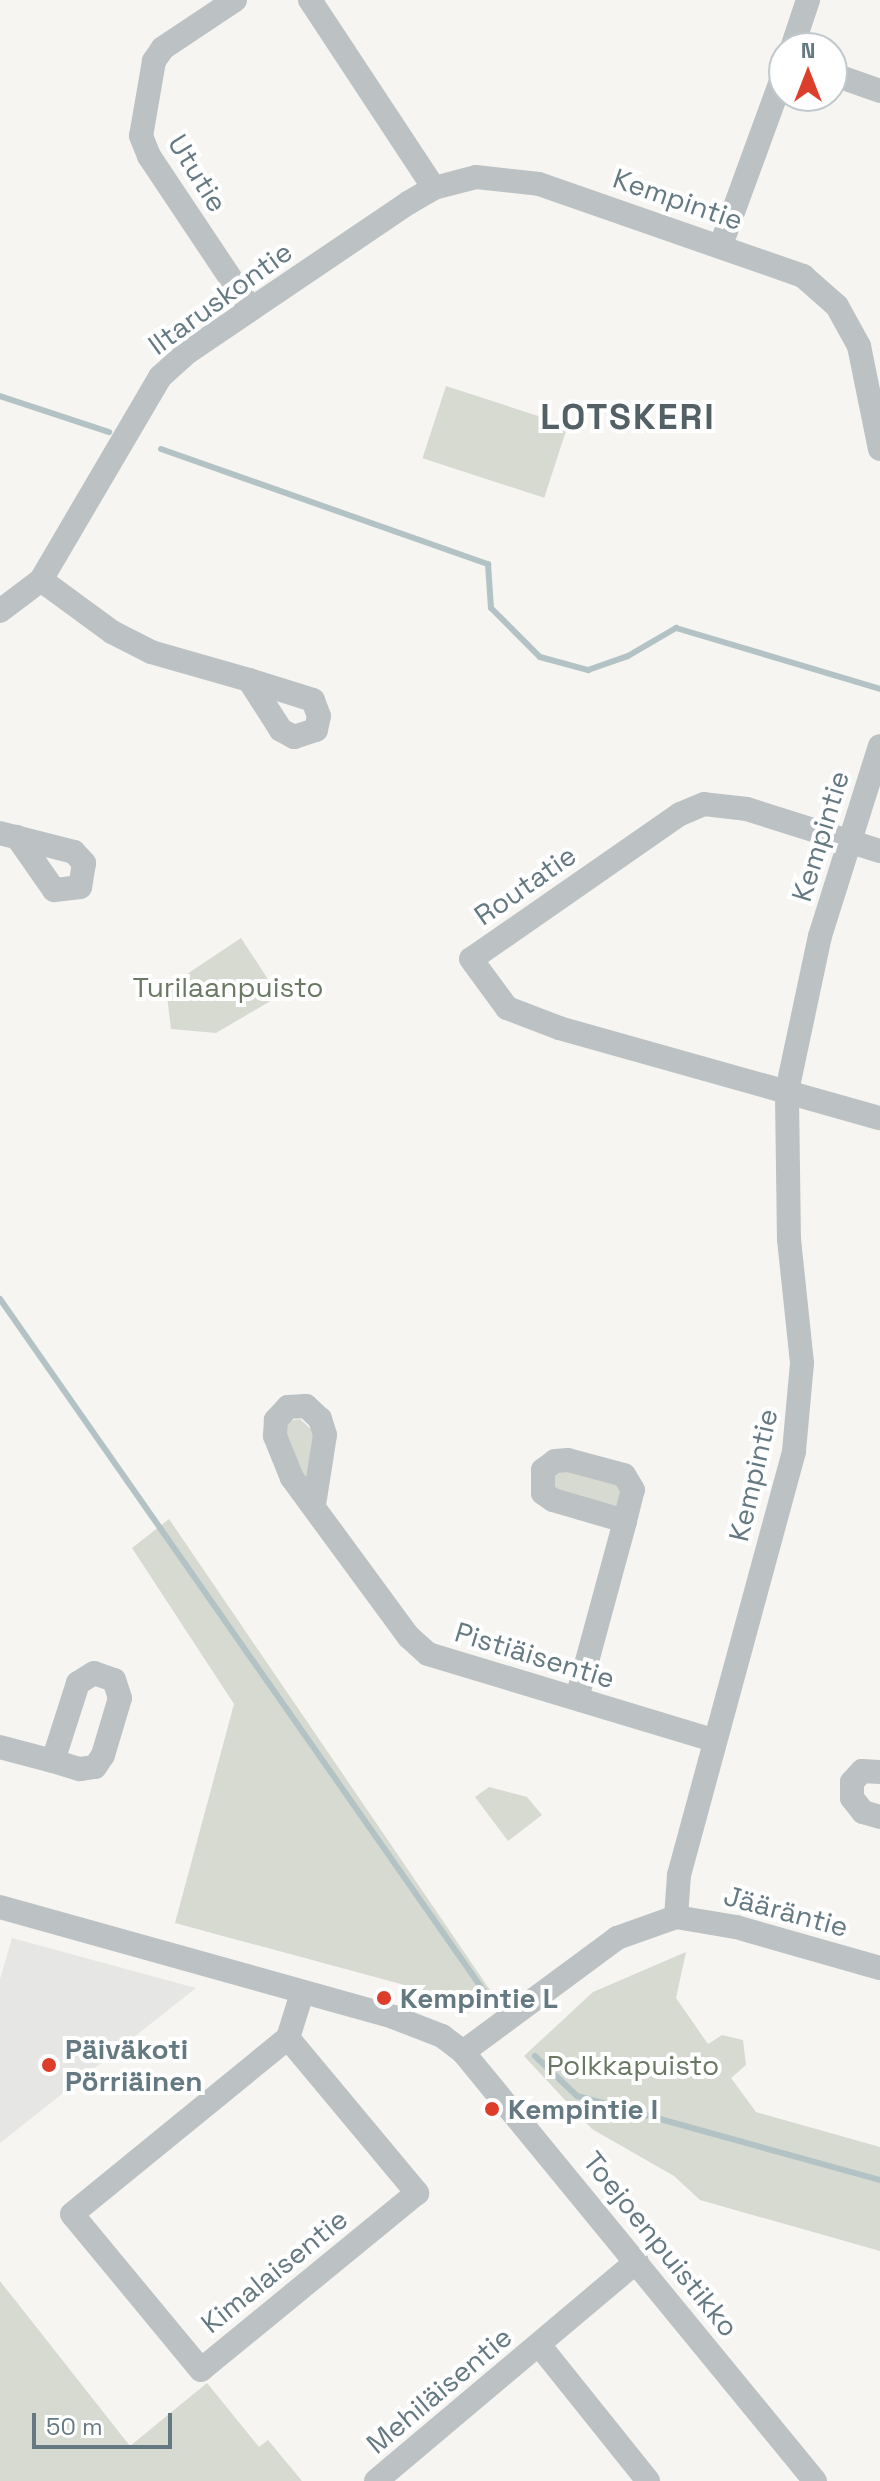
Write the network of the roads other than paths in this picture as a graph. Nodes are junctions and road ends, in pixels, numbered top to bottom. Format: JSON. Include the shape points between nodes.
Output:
{"nodes":[{"id":1,"x":235,"y":0,"type":"edge"},
{"id":2,"x":310,"y":0,"type":"edge"},
{"id":3,"x":808,"y":0,"type":"edge"},
{"id":4,"x":797,"y":32,"type":"edge"},
{"id":5,"x":848,"y":80,"type":"edge"},
{"id":6,"x":880,"y":91,"type":"edge"},
{"id":7,"x":770,"y":112,"type":"edge"},
{"id":8,"x":434,"y":188,"type":"junction"},
{"id":9,"x":721,"y":245,"type":"junction"},
{"id":10,"x":251,"y":309,"type":"junction"},
{"id":11,"x":880,"y":449,"type":"edge"},
{"id":12,"x":41,"y":580,"type":"junction"},
{"id":13,"x":0,"y":611,"type":"edge"},
{"id":14,"x":249,"y":680,"type":"dead end"},
{"id":15,"x":880,"y":746,"type":"edge"},
{"id":16,"x":848,"y":841,"type":"junction"},
{"id":17,"x":880,"y":851,"type":"edge"},
{"id":18,"x":787,"y":1091,"type":"junction"},
{"id":19,"x":880,"y":1118,"type":"edge"},
{"id":20,"x":314,"y":1505,"type":"dead end"},
{"id":21,"x":625,"y":1521,"type":"dead end"},
{"id":22,"x":577,"y":1698,"type":"junction"},
{"id":23,"x":713,"y":1740,"type":"junction"},
{"id":24,"x":0,"y":1747,"type":"edge"},
{"id":25,"x":53,"y":1761,"type":"dead end"},
{"id":26,"x":880,"y":1772,"type":"edge"},
{"id":27,"x":880,"y":1817,"type":"edge"},
{"id":28,"x":0,"y":1907,"type":"edge"},
{"id":29,"x":676,"y":1917,"type":"junction"},
{"id":30,"x":880,"y":1968,"type":"edge"},
{"id":31,"x":302,"y":1993,"type":"junction"},
{"id":32,"x":288,"y":2038,"type":"junction"},
{"id":33,"x":463,"y":2052,"type":"junction"},
{"id":34,"x":637,"y":2261,"type":"junction"},
{"id":35,"x":540,"y":2346,"type":"junction"},
{"id":36,"x":376,"y":2481,"type":"edge"},
{"id":37,"x":648,"y":2481,"type":"edge"},
{"id":38,"x":815,"y":2481,"type":"edge"}],
"edges":[{"from":1,"to":10,"type":"street","name":"Ututie","via":[[163,48],[154,61],[141,136]]},
{"from":2,"to":8,"type":"street"},
{"from":3,"to":4,"type":"street"},
{"from":5,"to":6,"type":"street"},
{"from":7,"to":9,"type":"street"},
{"from":8,"to":9,"type":"street","name":"Kempintie","via":[[476,177],[506,177]]},
{"from":8,"to":10,"type":"street","name":"Iltaruskontie"},
{"from":9,"to":11,"type":"street","name":"Kempintie","via":[[803,276],[837,306],[859,346]]},
{"from":10,"to":12,"type":"street","name":"Iltaruskontie","via":[[160,377]]},
{"from":12,"to":13,"type":"street","name":"Iltaruskontie"},
{"from":12,"to":14,"type":"street","via":[[112,632],[142,647]]},
{"from":15,"to":16,"type":"street","name":"Kempintie"},
{"from":16,"to":17,"type":"street"},
{"from":16,"to":18,"type":"street","name":"Kempintie","via":[[820,936]]},
{"from":16,"to":18,"type":"street","name":"Routatie","via":[[747,809],[704,804],[680,814],[471,959],[507,1008],[559,1028]]},
{"from":18,"to":19,"type":"street"},
{"from":18,"to":23,"type":"street","name":"Kempintie","via":[[789,1240],[802,1363],[800,1413]]},
{"from":20,"to":22,"type":"street","name":"Pistiäisentie","via":[[409,1637],[428,1654]]},
{"from":21,"to":22,"type":"street"},
{"from":22,"to":23,"type":"street","name":"Pistiäisentie"},
{"from":23,"to":29,"type":"street","name":"Kempintie","via":[[679,1875]]},
{"from":24,"to":25,"type":"street"},
{"from":26,"to":27,"type":"street","via":[[862,1771],[852,1782],[852,1798],[863,1812]]},
{"from":28,"to":31,"type":"street","name":"Toejoenpuistikko"},
{"from":29,"to":30,"type":"street","name":"Jääräntie","via":[[736,1927]]},
{"from":29,"to":33,"type":"street","via":[[617,1938]]},
{"from":31,"to":32,"type":"street"},
{"from":31,"to":33,"type":"street","name":"Toejoenpuistikko","via":[[421,2026]]},
{"from":32,"to":32,"type":"street","name":"Kimalaisentie","via":[[72,2214],[201,2370],[417,2193]]},
{"from":33,"to":34,"type":"street","name":"Toejoenpuistikko"},
{"from":34,"to":35,"type":"street","name":"Mehiläisentie"},
{"from":34,"to":38,"type":"street","name":"Toejoenpuistikko"},
{"from":35,"to":36,"type":"street","name":"Mehiläisentie"},
{"from":35,"to":37,"type":"street","name":"Mehiläisentie"}]}
